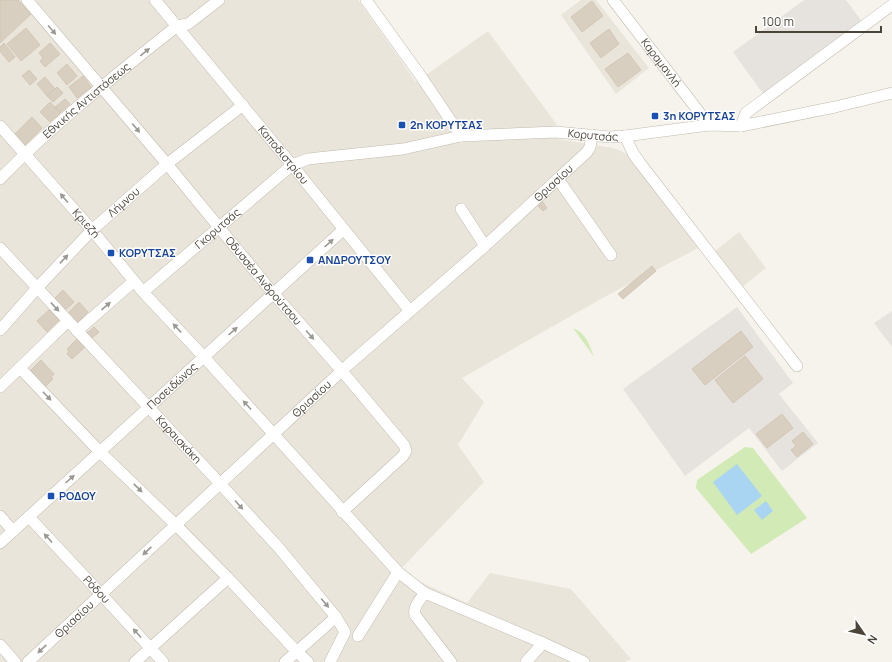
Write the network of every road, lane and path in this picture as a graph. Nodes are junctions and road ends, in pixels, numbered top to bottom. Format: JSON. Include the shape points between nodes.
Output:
{"nodes":[{"id":1,"x":26,"y":0,"type":"edge"},
{"id":2,"x":155,"y":0,"type":"edge"},
{"id":3,"x":219,"y":0,"type":"edge"},
{"id":4,"x":366,"y":0,"type":"edge"},
{"id":5,"x":613,"y":0,"type":"edge"},
{"id":6,"x":892,"y":5,"type":"edge"},
{"id":7,"x":177,"y":26,"type":"junction"},
{"id":8,"x":892,"y":84,"type":"edge"},
{"id":9,"x":101,"y":87,"type":"junction"},
{"id":10,"x":892,"y":93,"type":"edge"},
{"id":11,"x":242,"y":105,"type":"junction"},
{"id":12,"x":709,"y":125,"type":"junction"},
{"id":13,"x":0,"y":126,"type":"edge"},
{"id":14,"x":741,"y":126,"type":"junction"},
{"id":15,"x":592,"y":135,"type":"junction"},
{"id":16,"x":461,"y":136,"type":"junction"},
{"id":17,"x":625,"y":136,"type":"junction"},
{"id":18,"x":25,"y":154,"type":"junction"},
{"id":19,"x":167,"y":164,"type":"junction"},
{"id":20,"x":292,"y":165,"type":"junction"},
{"id":21,"x":0,"y":179,"type":"edge"},
{"id":22,"x":558,"y":179,"type":"junction"},
{"id":23,"x":461,"y":209,"type":"dead end"},
{"id":24,"x":219,"y":228,"type":"junction"},
{"id":25,"x":344,"y":229,"type":"junction"},
{"id":26,"x":92,"y":230,"type":"junction"},
{"id":27,"x":485,"y":246,"type":"junction"},
{"id":28,"x":0,"y":248,"type":"edge"},
{"id":29,"x":611,"y":254,"type":"dead end"},
{"id":30,"x":134,"y":282,"type":"junction"},
{"id":31,"x":37,"y":288,"type":"junction"},
{"id":32,"x":143,"y":292,"type":"junction"},
{"id":33,"x":273,"y":293,"type":"junction"},
{"id":34,"x":410,"y":311,"type":"junction"},
{"id":35,"x":68,"y":321,"type":"junction"},
{"id":36,"x":0,"y":330,"type":"edge"},
{"id":37,"x":77,"y":331,"type":"junction"},
{"id":38,"x":204,"y":357,"type":"junction"},
{"id":39,"x":796,"y":366,"type":"dead end"},
{"id":40,"x":20,"y":368,"type":"junction"},
{"id":41,"x":342,"y":371,"type":"junction"},
{"id":42,"x":2,"y":381,"type":"edge"},
{"id":43,"x":149,"y":407,"type":"junction"},
{"id":44,"x":273,"y":434,"type":"junction"},
{"id":45,"x":100,"y":452,"type":"junction"},
{"id":46,"x":220,"y":483,"type":"junction"},
{"id":47,"x":342,"y":512,"type":"junction"},
{"id":48,"x":0,"y":516,"type":"edge"},
{"id":49,"x":29,"y":517,"type":"junction"},
{"id":50,"x":176,"y":525,"type":"junction"},
{"id":51,"x":13,"y":531,"type":"junction"},
{"id":52,"x":0,"y":543,"type":"edge"},
{"id":53,"x":398,"y":572,"type":"junction"},
{"id":54,"x":228,"y":578,"type":"junction"},
{"id":55,"x":425,"y":593,"type":"junction"},
{"id":56,"x":101,"y":594,"type":"junction"},
{"id":57,"x":336,"y":617,"type":"junction"},
{"id":58,"x":358,"y":636,"type":"dead end"},
{"id":59,"x":543,"y":643,"type":"junction"},
{"id":60,"x":0,"y":645,"type":"edge"},
{"id":61,"x":150,"y":648,"type":"junction"},
{"id":62,"x":297,"y":652,"type":"junction"},
{"id":63,"x":15,"y":662,"type":"edge"},
{"id":64,"x":28,"y":662,"type":"edge"},
{"id":65,"x":135,"y":662,"type":"edge"},
{"id":66,"x":163,"y":662,"type":"edge"},
{"id":67,"x":285,"y":662,"type":"edge"},
{"id":68,"x":308,"y":662,"type":"edge"},
{"id":69,"x":330,"y":662,"type":"edge"},
{"id":70,"x":451,"y":662,"type":"edge"},
{"id":71,"x":526,"y":662,"type":"edge"},
{"id":72,"x":584,"y":662,"type":"edge"}],
"edges":[{"from":1,"to":9,"type":"street","name":"Οδυσσέα Ανδρούτσου","one_way":true},
{"from":2,"to":7,"type":"street","name":"Καποδιστρίου"},
{"from":3,"to":7,"type":"street","name":"Εθνικής Αντιστάσεως","via":[[188,24]]},
{"from":4,"to":16,"type":"street"},
{"from":5,"to":12,"type":"street","name":"Καραμανλή"},
{"from":6,"to":14,"type":"street","via":[[746,113]]},
{"from":9,"to":7,"type":"street","name":"Εθνικής Αντιστάσεως","one_way":true},
{"from":7,"to":11,"type":"street","name":"Καποδιστρίου"},
{"from":8,"to":10,"type":"street"},
{"from":9,"to":18,"type":"street","name":"Εθνικής Αντιστάσεως"},
{"from":9,"to":19,"type":"street","name":"Οδυσσέα Ανδρούτσου","one_way":true},
{"from":10,"to":14,"type":"street","name":"Κορυτσάς"},
{"from":11,"to":19,"type":"street","name":"Λήμνου"},
{"from":11,"to":20,"type":"street","name":"Καποδιστρίου"},
{"from":12,"to":14,"type":"street","name":"Κορυτσάς"},
{"from":12,"to":17,"type":"street","name":"Κορυτσάς"},
{"from":13,"to":18,"type":"street","name":"Κριεζή"},
{"from":15,"to":16,"type":"street","name":"Κορυτσάς","via":[[545,132]]},
{"from":15,"to":17,"type":"street","name":"Κορυτσάς"},
{"from":15,"to":22,"type":"street","name":"Θριασίου","via":[[587,152]]},
{"from":16,"to":20,"type":"street","name":"Κορυτσάς","via":[[403,149],[308,160]]},
{"from":17,"to":39,"type":"street","via":[[640,163]]},
{"from":18,"to":21,"type":"street","name":"Εθνικής Αντιστάσεως"},
{"from":26,"to":18,"type":"street","name":"Κριεζή","one_way":true},
{"from":19,"to":24,"type":"street","name":"Οδυσσέα Ανδρούτσου"},
{"from":19,"to":26,"type":"street","name":"Λήμνου"},
{"from":20,"to":24,"type":"street","name":"Γκορυτσάς"},
{"from":20,"to":25,"type":"street","name":"Καποδιστρίου"},
{"from":22,"to":27,"type":"street","name":"Θριασίου"},
{"from":22,"to":29,"type":"street"},
{"from":23,"to":27,"type":"street"},
{"from":24,"to":32,"type":"street","name":"Γκορυτσάς"},
{"from":24,"to":33,"type":"street","name":"Οδυσσέα Ανδρούτσου"},
{"from":33,"to":25,"type":"street","name":"Ποσειδώνος","one_way":true},
{"from":25,"to":34,"type":"street","name":"Καποδιστρίου"},
{"from":26,"to":30,"type":"street","name":"Κριεζή"},
{"from":31,"to":26,"type":"street","name":"Λήμνου","one_way":true},
{"from":27,"to":34,"type":"street","name":"Θριασίου"},
{"from":28,"to":31,"type":"street","name":"Καραισκάκη"},
{"from":30,"to":32,"type":"street","name":"Κριεζή"},
{"from":37,"to":30,"type":"street","one_way":true},
{"from":31,"to":35,"type":"street","name":"Καραισκάκη","one_way":true},
{"from":31,"to":36,"type":"street","name":"Λήμνου"},
{"from":38,"to":32,"type":"street","name":"Κριεζή","one_way":true},
{"from":38,"to":33,"type":"street","name":"Ποσειδώνος","one_way":true},
{"from":33,"to":41,"type":"street","name":"Οδυσσέα Ανδρούτσου","one_way":true},
{"from":34,"to":41,"type":"street","name":"Θριασίου"},
{"from":35,"to":37,"type":"street","name":"Καραισκάκη"},
{"from":35,"to":40,"type":"street"},
{"from":37,"to":43,"type":"street","name":"Καραισκάκη"},
{"from":38,"to":43,"type":"street","name":"Ποσειδώνος"},
{"from":44,"to":38,"type":"street","name":"Κριεζή","one_way":true},
{"from":40,"to":42,"type":"street"},
{"from":40,"to":45,"type":"street","one_way":true},
{"from":41,"to":44,"type":"street","name":"Θριασίου"},
{"from":41,"to":47,"type":"street","name":"Οδυσσέα Ανδρούτσου","via":[[404,445],[406,451]]},
{"from":43,"to":45,"type":"street","name":"Ποσειδώνος"},
{"from":43,"to":46,"type":"street","name":"Καραισκάκη"},
{"from":44,"to":46,"type":"street","name":"Θριασίου"},
{"from":44,"to":47,"type":"street","name":"Κριεζή"},
{"from":49,"to":45,"type":"street","name":"Ποσειδώνος","one_way":true},
{"from":45,"to":50,"type":"street","one_way":true},
{"from":46,"to":50,"type":"street","name":"Θριασίου"},
{"from":46,"to":57,"type":"street","name":"Καραισκάκη","one_way":true,"via":[[279,548]]},
{"from":47,"to":53,"type":"street","name":"Κριεζή"},
{"from":48,"to":51,"type":"street"},
{"from":49,"to":51,"type":"street","name":"Ποσειδώνος"},
{"from":56,"to":49,"type":"street","name":"Ρόδου","one_way":true},
{"from":50,"to":54,"type":"street"},
{"from":50,"to":56,"type":"street","name":"Θριασίου","one_way":true},
{"from":51,"to":52,"type":"street","name":"Ποσειδώνος"},
{"from":53,"to":55,"type":"street","name":"Κριεζή"},
{"from":53,"to":58,"type":"street"},
{"from":54,"to":61,"type":"street"},
{"from":54,"to":62,"type":"street"},
{"from":55,"to":59,"type":"street","name":"Κριεζή"},
{"from":55,"to":70,"type":"street","via":[[415,607],[415,615]]},
{"from":61,"to":56,"type":"street","name":"Ρόδου","one_way":true},
{"from":56,"to":64,"type":"street","name":"Θριασίου","one_way":true},
{"from":57,"to":62,"type":"street"},
{"from":57,"to":69,"type":"street","name":"Καραισκάκη","via":[[345,632]]},
{"from":59,"to":71,"type":"street"},
{"from":59,"to":72,"type":"street","name":"Κριεζή"},
{"from":60,"to":63,"type":"street"},
{"from":61,"to":65,"type":"street"},
{"from":61,"to":66,"type":"street","name":"Ρόδου"},
{"from":62,"to":67,"type":"street"},
{"from":62,"to":68,"type":"street"}]}
